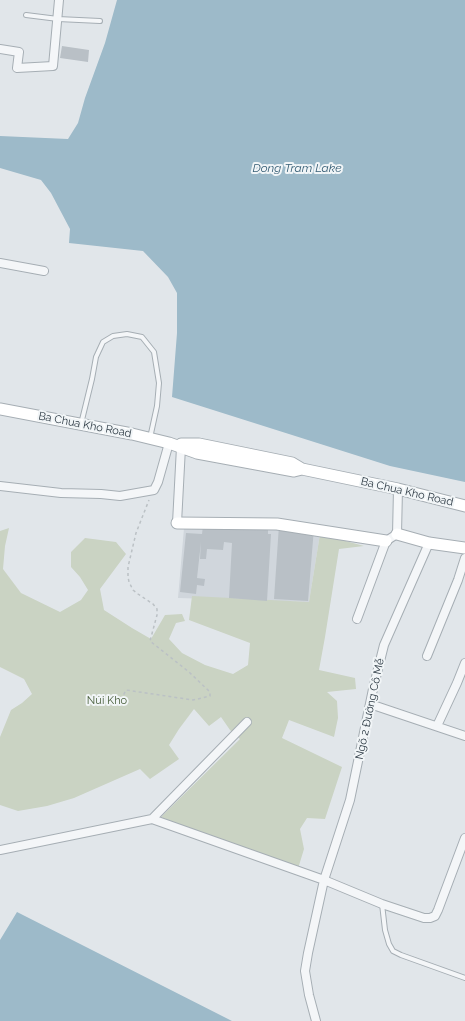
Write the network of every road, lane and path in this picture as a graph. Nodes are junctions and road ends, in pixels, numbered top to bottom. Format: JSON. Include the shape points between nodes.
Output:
{"nodes":[{"id":1,"x":60,"y":0,"type":"edge"},
{"id":2,"x":26,"y":15,"type":"dead end"},
{"id":3,"x":58,"y":18,"type":"junction"},
{"id":4,"x":100,"y":21,"type":"dead end"},
{"id":5,"x":0,"y":49,"type":"edge"},
{"id":6,"x":0,"y":263,"type":"edge"},
{"id":7,"x":44,"y":270,"type":"dead end"},
{"id":8,"x":0,"y":408,"type":"edge"},
{"id":9,"x":81,"y":425,"type":"junction"},
{"id":10,"x":150,"y":438,"type":"junction"},
{"id":11,"x":169,"y":443,"type":"junction"},
{"id":12,"x":181,"y":447,"type":"junction"},
{"id":13,"x":302,"y":469,"type":"junction"},
{"id":14,"x":0,"y":486,"type":"edge"},
{"id":15,"x":398,"y":489,"type":"junction"},
{"id":16,"x":150,"y":498,"type":"dead end"},
{"id":17,"x":465,"y":506,"type":"edge"},
{"id":18,"x":177,"y":523,"type":"joint"},
{"id":19,"x":397,"y":534,"type":"junction"},
{"id":20,"x":386,"y":541,"type":"junction"},
{"id":21,"x":429,"y":543,"type":"junction"},
{"id":22,"x":465,"y":548,"type":"edge"},
{"id":23,"x":465,"y":558,"type":"edge"},
{"id":24,"x":357,"y":620,"type":"dead end"},
{"id":25,"x":428,"y":656,"type":"dead end"},
{"id":26,"x":465,"y":664,"type":"edge"},
{"id":27,"x":121,"y":700,"type":"dead end"},
{"id":28,"x":370,"y":704,"type":"junction"},
{"id":29,"x":247,"y":722,"type":"dead end"},
{"id":30,"x":437,"y":726,"type":"junction"},
{"id":31,"x":465,"y":736,"type":"edge"},
{"id":32,"x":152,"y":819,"type":"junction"},
{"id":33,"x":465,"y":838,"type":"edge"},
{"id":34,"x":0,"y":850,"type":"edge"},
{"id":35,"x":324,"y":880,"type":"junction"},
{"id":36,"x":382,"y":904,"type":"junction"},
{"id":37,"x":465,"y":978,"type":"edge"},
{"id":38,"x":316,"y":1021,"type":"edge"}],
"edges":[{"from":1,"to":3,"type":"street"},
{"from":2,"to":3,"type":"lane"},
{"from":3,"to":4,"type":"lane"},
{"from":3,"to":5,"type":"street","via":[[53,66],[17,68],[19,52]]},
{"from":6,"to":7,"type":"street"},
{"from":8,"to":9,"type":"street","name":"Ba Chua Kho Road"},
{"from":9,"to":10,"type":"street","name":"Ba Chua Kho Road"},
{"from":9,"to":10,"type":"lane","via":[[96,357],[103,342],[113,336],[127,334],[142,337],[154,352],[159,383]]},
{"from":10,"to":11,"type":"street","name":"Ba Chua Kho Road"},
{"from":11,"to":12,"type":"street","name":"Ba Chua Kho Road"},
{"from":11,"to":13,"type":"street","name":"Ba Chua Kho Road","via":[[205,445],[292,463]]},
{"from":11,"to":14,"type":"street","via":[[154,490],[120,496]]},
{"from":12,"to":13,"type":"street","name":"Ba Chua Kho Road","via":[[197,453],[294,471]]},
{"from":12,"to":18,"type":"street"},
{"from":13,"to":15,"type":"street","name":"Ba Chua Kho Road"},
{"from":15,"to":17,"type":"street","name":"Ba Chua Kho Road"},
{"from":15,"to":19,"type":"street"},
{"from":16,"to":27,"type":"path","via":[[136,533],[128,577],[133,590],[157,609],[150,641],[189,672],[210,692],[210,696],[193,700],[126,690]]},
{"from":18,"to":20,"type":"street","via":[[277,524]]},
{"from":19,"to":20,"type":"street"},
{"from":19,"to":21,"type":"street"},
{"from":20,"to":24,"type":"street"},
{"from":21,"to":22,"type":"street"},
{"from":21,"to":28,"type":"street","name":"Ngõ 2 Đường Cô Mễ","via":[[384,645]]},
{"from":23,"to":25,"type":"street"},
{"from":26,"to":30,"type":"street"},
{"from":28,"to":30,"type":"street"},
{"from":28,"to":35,"type":"street","name":"Ngõ 2 Đường Cô Mễ","via":[[350,800]]},
{"from":29,"to":32,"type":"street"},
{"from":30,"to":31,"type":"street"},
{"from":32,"to":34,"type":"street"},
{"from":32,"to":35,"type":"street"},
{"from":33,"to":36,"type":"street","via":[[435,916],[424,918]]},
{"from":35,"to":36,"type":"street"},
{"from":35,"to":38,"type":"street","name":"Ngõ 2 Đường Cô Mễ","via":[[305,971]]},
{"from":36,"to":37,"type":"lane","via":[[385,930],[393,951]]}]}
